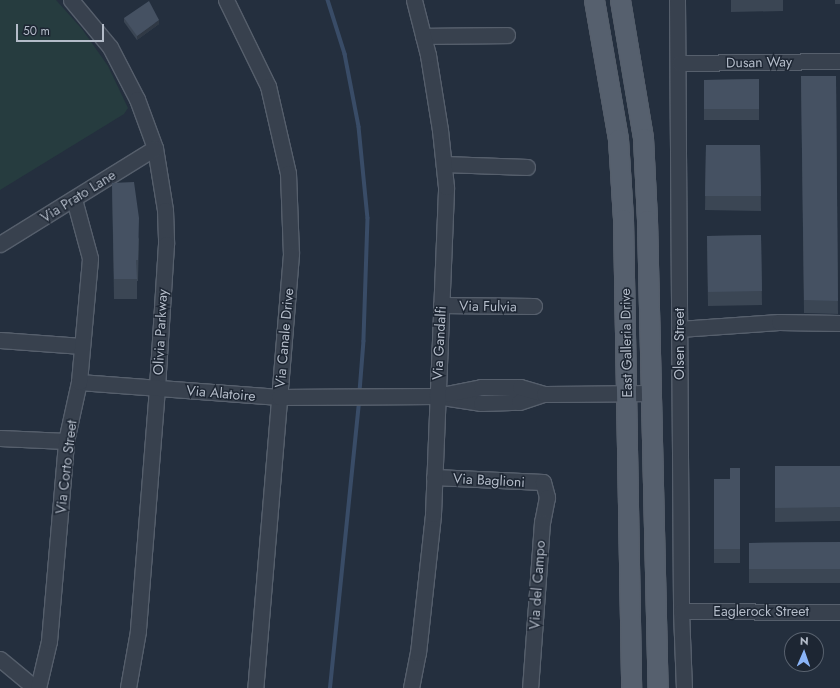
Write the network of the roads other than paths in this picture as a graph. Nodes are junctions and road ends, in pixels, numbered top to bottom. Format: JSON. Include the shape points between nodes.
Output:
{"nodes":[{"id":1,"x":70,"y":0,"type":"edge"},
{"id":2,"x":226,"y":0,"type":"edge"},
{"id":3,"x":414,"y":0,"type":"edge"},
{"id":4,"x":594,"y":0,"type":"edge"},
{"id":5,"x":620,"y":0,"type":"edge"},
{"id":6,"x":677,"y":0,"type":"edge"},
{"id":7,"x":507,"y":35,"type":"dead end"},
{"id":8,"x":423,"y":36,"type":"junction"},
{"id":9,"x":840,"y":60,"type":"edge"},
{"id":10,"x":679,"y":63,"type":"junction"},
{"id":11,"x":155,"y":148,"type":"junction"},
{"id":12,"x":444,"y":164,"type":"junction"},
{"id":13,"x":527,"y":167,"type":"dead end"},
{"id":14,"x":74,"y":200,"type":"junction"},
{"id":15,"x":0,"y":244,"type":"edge"},
{"id":16,"x":442,"y":305,"type":"junction"},
{"id":17,"x":534,"y":306,"type":"dead end"},
{"id":18,"x":840,"y":323,"type":"edge"},
{"id":19,"x":679,"y":329,"type":"junction"},
{"id":20,"x":0,"y":340,"type":"edge"},
{"id":21,"x":82,"y":346,"type":"junction"},
{"id":22,"x":79,"y":382,"type":"junction"},
{"id":23,"x":157,"y":388,"type":"junction"},
{"id":24,"x":628,"y":393,"type":"junction"},
{"id":25,"x":652,"y":394,"type":"junction"},
{"id":26,"x":436,"y":396,"type":"junction"},
{"id":27,"x":279,"y":397,"type":"junction"},
{"id":28,"x":0,"y":438,"type":"edge"},
{"id":29,"x":66,"y":441,"type":"junction"},
{"id":30,"x":434,"y":477,"type":"junction"},
{"id":31,"x":543,"y":482,"type":"joint"},
{"id":32,"x":681,"y":611,"type":"junction"},
{"id":33,"x":840,"y":612,"type":"edge"},
{"id":34,"x":0,"y":659,"type":"edge"},
{"id":35,"x":37,"y":688,"type":"edge"},
{"id":36,"x":128,"y":688,"type":"edge"},
{"id":37,"x":255,"y":688,"type":"edge"},
{"id":38,"x":411,"y":688,"type":"edge"},
{"id":39,"x":530,"y":688,"type":"edge"},
{"id":40,"x":631,"y":688,"type":"edge"},
{"id":41,"x":658,"y":688,"type":"edge"},
{"id":42,"x":684,"y":688,"type":"edge"}],
"edges":[{"from":1,"to":11,"type":"street","name":"Olivia Parkway","via":[[110,47],[125,72]]},
{"from":2,"to":27,"type":"street","name":"Via Canale Drive","via":[[268,86],[288,173],[292,254]]},
{"from":3,"to":8,"type":"street","name":"Via Gandalfi"},
{"from":4,"to":24,"type":"main road","name":"East Galleria Drive","via":[[618,139]]},
{"from":5,"to":25,"type":"main road","name":"East Galleria Drive","via":[[643,138]]},
{"from":6,"to":10,"type":"street","name":"Olsen Street"},
{"from":7,"to":8,"type":"street"},
{"from":8,"to":12,"type":"street","name":"Via Gandalfi"},
{"from":9,"to":10,"type":"street","name":"Dusan Way"},
{"from":10,"to":19,"type":"street","name":"Olsen Street"},
{"from":11,"to":14,"type":"street","name":"Via Prato Lane"},
{"from":11,"to":23,"type":"street","name":"Olivia Parkway","via":[[162,183],[166,227]]},
{"from":12,"to":13,"type":"street"},
{"from":12,"to":16,"type":"street","name":"Via Gandalfi","via":[[445,250]]},
{"from":14,"to":15,"type":"street","name":"Via Prato Lane"},
{"from":14,"to":21,"type":"street","name":"Via Corto Street","via":[[90,258]]},
{"from":16,"to":17,"type":"street","name":"Via Fulvia"},
{"from":16,"to":26,"type":"street","name":"Via Gandalfi"},
{"from":18,"to":19,"type":"street","via":[[779,322]]},
{"from":19,"to":32,"type":"street","name":"Olsen Street"},
{"from":20,"to":21,"type":"street"},
{"from":21,"to":22,"type":"street","name":"Via Corto Street"},
{"from":22,"to":23,"type":"street","name":"Via Alatoire"},
{"from":22,"to":29,"type":"street","name":"Via Corto Street"},
{"from":23,"to":27,"type":"street","name":"Via Alatoire"},
{"from":23,"to":36,"type":"street","name":"Olivia Parkway","via":[[138,631]]},
{"from":24,"to":25,"type":"street","name":"Via Alatoire"},
{"from":24,"to":26,"type":"street","name":"Via Alatoire","via":[[544,394],[520,387],[481,387]]},
{"from":24,"to":40,"type":"main road","name":"East Galleria Drive"},
{"from":25,"to":41,"type":"main road","name":"East Galleria Drive"},
{"from":26,"to":27,"type":"street","name":"Via Alatoire"},
{"from":26,"to":30,"type":"street","name":"Via Gandalfi"},
{"from":27,"to":37,"type":"street","name":"Via Canale Drive"},
{"from":28,"to":29,"type":"street"},
{"from":29,"to":35,"type":"street","name":"Via Corto Street","via":[[49,642]]},
{"from":30,"to":31,"type":"street","name":"Via Baglioni"},
{"from":30,"to":38,"type":"street","name":"Via Gandalfi","via":[[433,514],[418,653]]},
{"from":31,"to":39,"type":"street","name":"Via del Campo","via":[[547,497],[542,522]]},
{"from":32,"to":33,"type":"street","name":"Eaglerock Street"},
{"from":32,"to":42,"type":"street","name":"Olsen Street"},
{"from":34,"to":35,"type":"street"}]}
